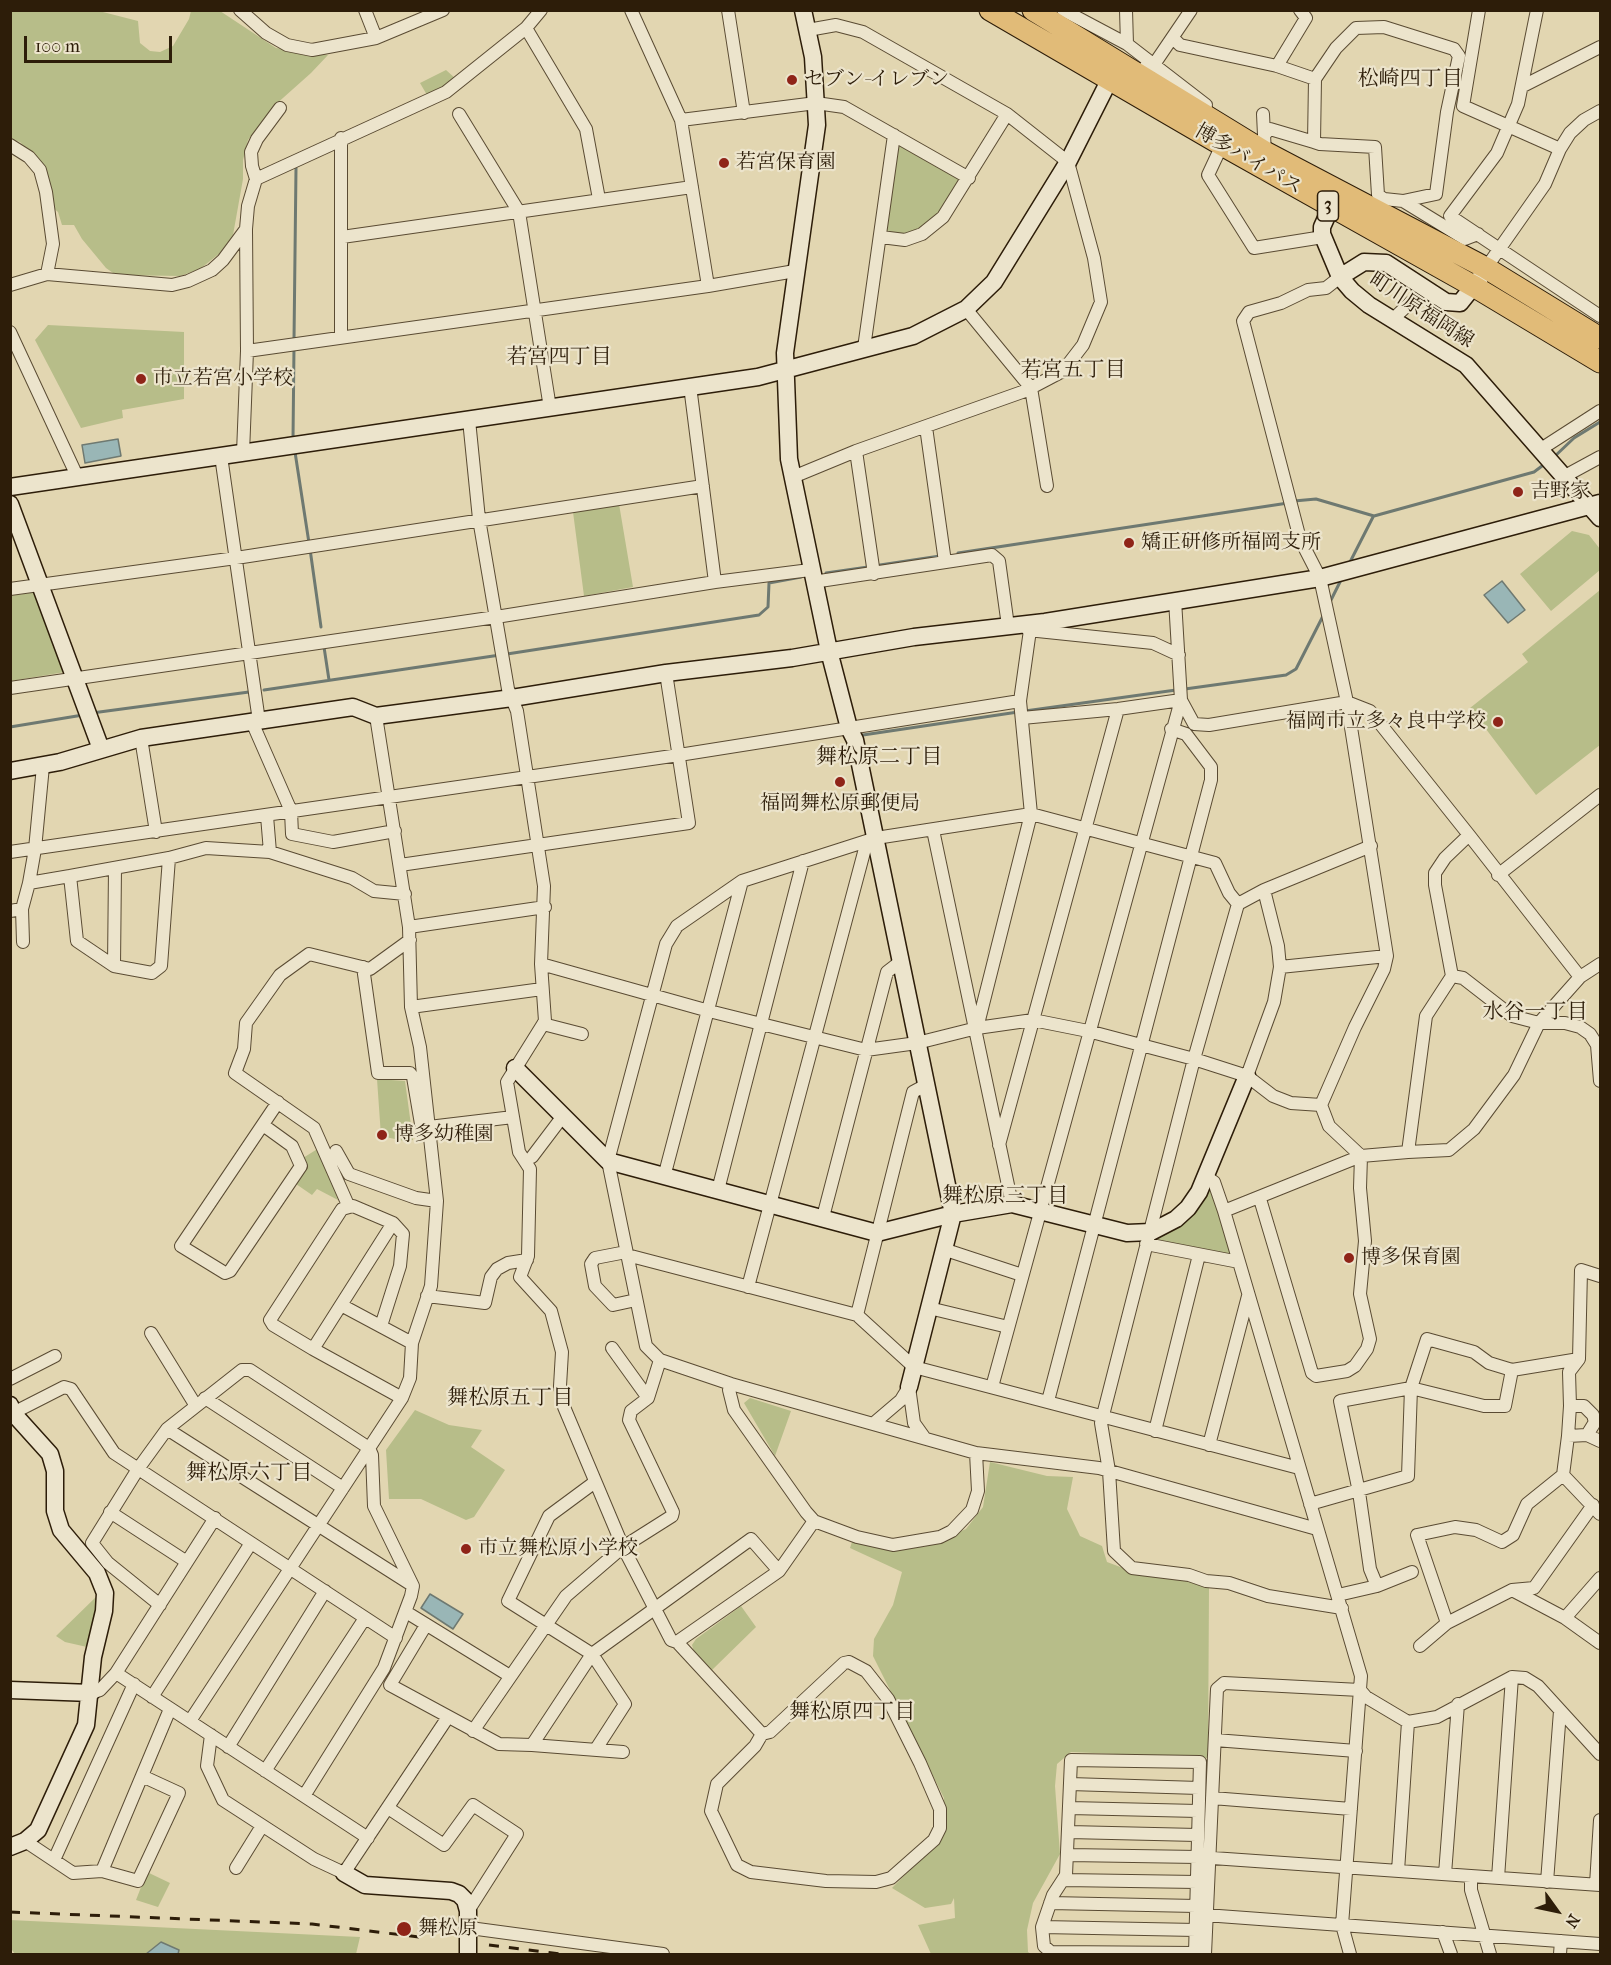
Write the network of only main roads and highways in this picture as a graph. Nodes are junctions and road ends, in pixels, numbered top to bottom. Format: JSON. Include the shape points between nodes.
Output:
{"nodes":[{"id":1,"x":990,"y":10,"type":"edge"},
{"id":2,"x":1032,"y":10,"type":"edge"},
{"id":3,"x":1060,"y":15,"type":"edge"},
{"id":4,"x":1118,"y":62,"type":"junction"},
{"id":5,"x":1480,"y":278,"type":"junction"},
{"id":6,"x":1600,"y":338,"type":"edge"},
{"id":7,"x":1600,"y":362,"type":"edge"}],
"edges":[{"from":1,"to":4,"type":"highway","name":"博多バイパス","number":"3"},
{"from":2,"to":3,"type":"highway","name":"博多バイパス","number":"3"},
{"from":3,"to":4,"type":"highway","name":"博多バイパス","number":"3"},
{"from":4,"to":5,"type":"highway","name":"博多バイパス","number":"3","via":[[1264,143]]},
{"from":4,"to":5,"type":"highway","name":"博多バイパス","number":"3","via":[[1222,145],[1331,207]]},
{"from":5,"to":6,"type":"highway","name":"博多バイパス","number":"3"},
{"from":5,"to":7,"type":"highway","name":"博多バイパス","number":"3"}]}
